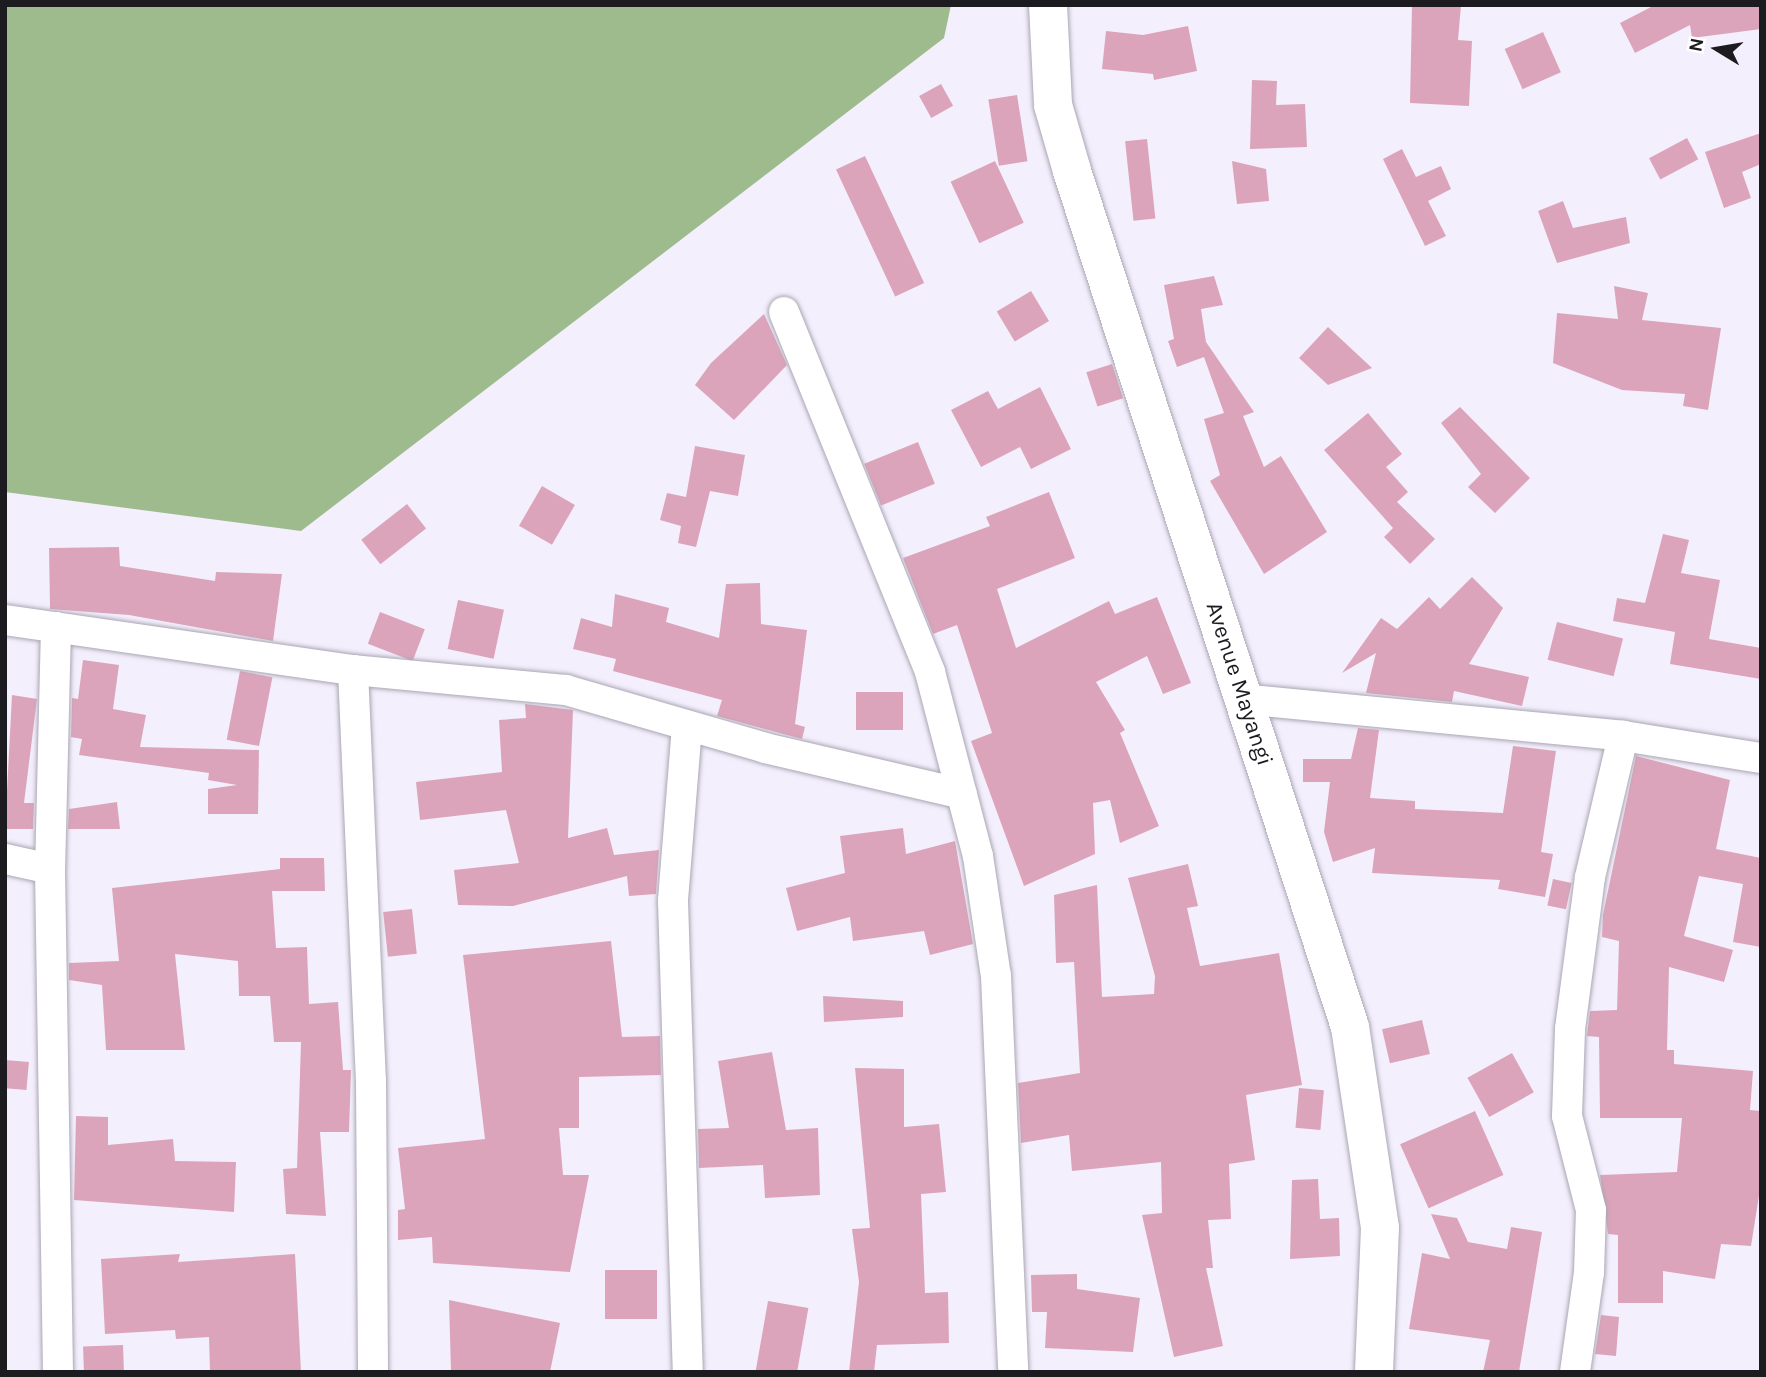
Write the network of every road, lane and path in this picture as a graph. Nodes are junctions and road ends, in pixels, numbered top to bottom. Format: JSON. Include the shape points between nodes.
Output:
{"nodes":[{"id":1,"x":1048,"y":5,"type":"edge"},
{"id":2,"x":784,"y":312,"type":"dead end"},
{"id":3,"x":5,"y":620,"type":"edge"},
{"id":4,"x":56,"y":627,"type":"junction"},
{"id":5,"x":353,"y":670,"type":"junction"},
{"id":6,"x":1242,"y":699,"type":"junction"},
{"id":7,"x":687,"y":726,"type":"junction"},
{"id":8,"x":1623,"y":736,"type":"junction"},
{"id":9,"x":1761,"y":758,"type":"edge"},
{"id":10,"x":962,"y":794,"type":"junction"},
{"id":11,"x":5,"y":859,"type":"edge"},
{"id":12,"x":50,"y":869,"type":"junction"},
{"id":13,"x":58,"y":1372,"type":"edge"},
{"id":14,"x":373,"y":1372,"type":"edge"},
{"id":15,"x":688,"y":1372,"type":"edge"},
{"id":16,"x":1013,"y":1372,"type":"edge"},
{"id":17,"x":1374,"y":1372,"type":"edge"},
{"id":18,"x":1574,"y":1372,"type":"edge"}],
"edges":[{"from":1,"to":6,"type":"street","name":"Avenue Mayangi","via":[[1053,105]]},
{"from":2,"to":10,"type":"street","via":[[930,672]]},
{"from":3,"to":4,"type":"street"},
{"from":4,"to":5,"type":"street"},
{"from":4,"to":12,"type":"street"},
{"from":5,"to":7,"type":"street","via":[[566,690]]},
{"from":5,"to":14,"type":"street","via":[[371,1081]]},
{"from":6,"to":8,"type":"street"},
{"from":6,"to":17,"type":"street","name":"Avenue Mayangi","via":[[1329,950],[1369,1123],[1380,1228]]},
{"from":7,"to":10,"type":"street"},
{"from":7,"to":15,"type":"street","via":[[673,901]]},
{"from":8,"to":9,"type":"street"},
{"from":8,"to":18,"type":"street","via":[[1590,877],[1570,1028],[1567,1116],[1591,1210],[1590,1273]]},
{"from":10,"to":16,"type":"street","via":[[996,976]]},
{"from":11,"to":12,"type":"street"},
{"from":12,"to":13,"type":"street"}]}
